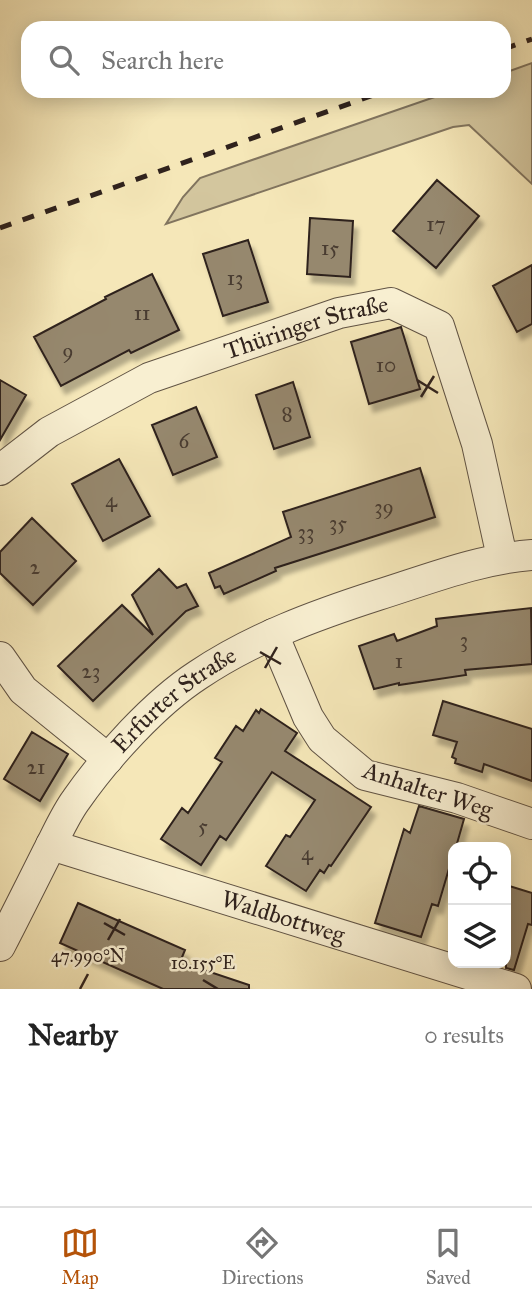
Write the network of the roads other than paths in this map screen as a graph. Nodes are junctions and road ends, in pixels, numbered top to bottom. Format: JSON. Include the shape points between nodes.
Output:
{"nodes":[{"id":1,"x":0,"y":470,"type":"edge"},
{"id":2,"x":532,"y":555,"type":"edge"},
{"id":3,"x":502,"y":558,"type":"junction"},
{"id":4,"x":273,"y":634,"type":"junction"},
{"id":5,"x":0,"y":657,"type":"edge"},
{"id":6,"x":108,"y":759,"type":"junction"},
{"id":7,"x":532,"y":824,"type":"edge"},
{"id":8,"x":51,"y":845,"type":"junction"},
{"id":9,"x":0,"y":946,"type":"edge"},
{"id":10,"x":516,"y":989,"type":"edge"}],
"edges":[{"from":1,"to":3,"type":"street","name":"Thüringer Straße","via":[[48,432],[149,378],[339,313],[391,303],[439,326],[477,444]]},
{"from":2,"to":3,"type":"street","name":"Erfurter Straße"},
{"from":3,"to":4,"type":"street","name":"Erfurter Straße","via":[[354,603]]},
{"from":4,"to":6,"type":"street","name":"Erfurter Straße","via":[[196,676],[158,707]]},
{"from":4,"to":7,"type":"street","name":"Anhalter Weg","via":[[322,739],[365,775],[457,798]]},
{"from":5,"to":6,"type":"street","via":[[23,690]]},
{"from":6,"to":8,"type":"street","name":"Erfurter Straße","via":[[74,801]]},
{"from":8,"to":9,"type":"street","name":"Erfurter Straße"},
{"from":8,"to":10,"type":"street","name":"Waldbottweg"}]}
